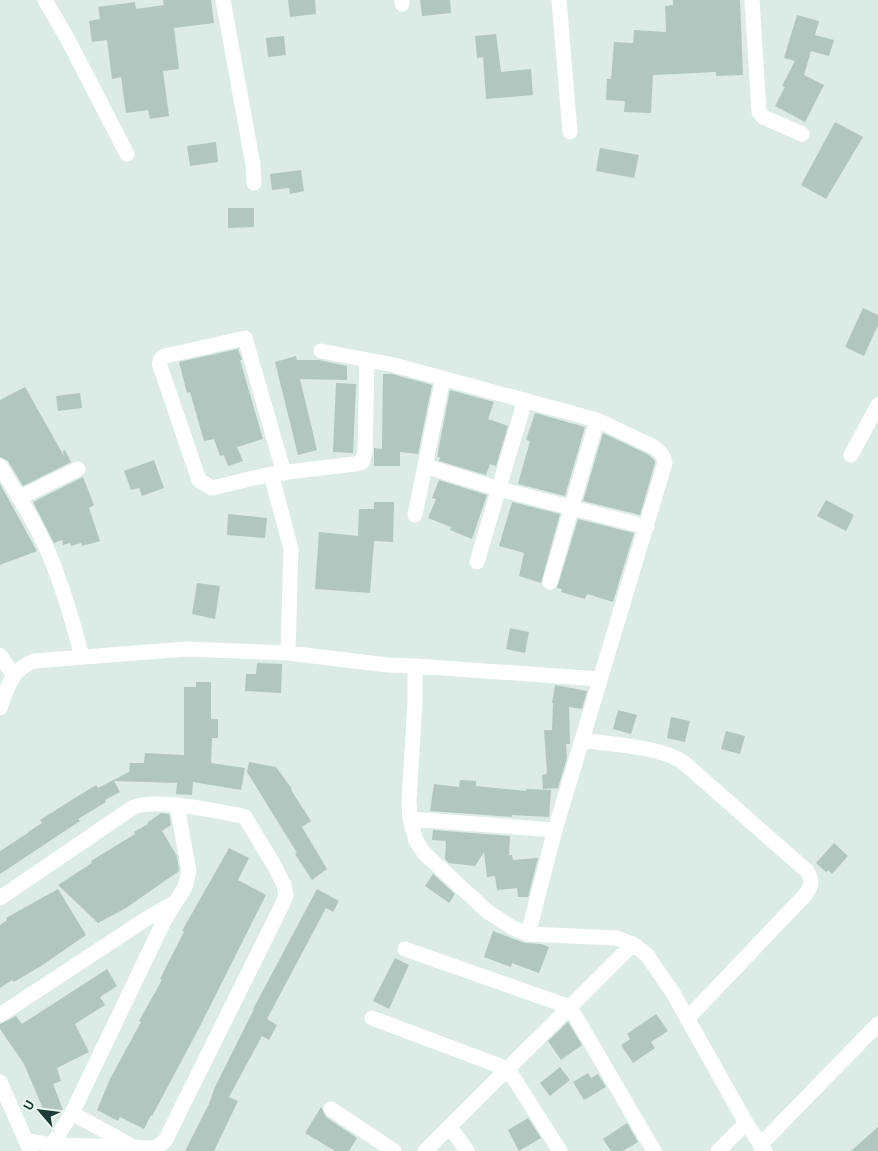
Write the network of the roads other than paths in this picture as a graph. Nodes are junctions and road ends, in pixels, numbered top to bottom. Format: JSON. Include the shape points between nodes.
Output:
{"nodes":[{"id":1,"x":45,"y":0,"type":"edge"},
{"id":2,"x":222,"y":0,"type":"edge"},
{"id":3,"x":559,"y":0,"type":"edge"},
{"id":4,"x":752,"y":0,"type":"edge"},
{"id":5,"x":570,"y":132,"type":"dead end"},
{"id":6,"x":802,"y":134,"type":"dead end"},
{"id":7,"x":127,"y":154,"type":"dead end"},
{"id":8,"x":254,"y":183,"type":"dead end"},
{"id":9,"x":321,"y":351,"type":"dead end"},
{"id":10,"x":367,"y":360,"type":"junction"},
{"id":11,"x":443,"y":378,"type":"junction"},
{"id":12,"x":525,"y":400,"type":"junction"},
{"id":13,"x":878,"y":406,"type":"edge"},
{"id":14,"x":597,"y":420,"type":"junction"},
{"id":15,"x":851,"y":455,"type":"dead end"},
{"id":16,"x":0,"y":466,"type":"edge"},
{"id":17,"x":425,"y":466,"type":"junction"},
{"id":18,"x":78,"y":469,"type":"dead end"},
{"id":19,"x":277,"y":473,"type":"junction"},
{"id":20,"x":499,"y":489,"type":"junction"},
{"id":21,"x":19,"y":498,"type":"junction"},
{"id":22,"x":572,"y":508,"type":"junction"},
{"id":23,"x":415,"y":515,"type":"dead end"},
{"id":24,"x":646,"y":526,"type":"junction"},
{"id":25,"x":477,"y":562,"type":"dead end"},
{"id":26,"x":550,"y":582,"type":"dead end"},
{"id":27,"x":288,"y":653,"type":"junction"},
{"id":28,"x":0,"y":655,"type":"edge"},
{"id":29,"x":82,"y":657,"type":"junction"},
{"id":30,"x":414,"y":666,"type":"junction"},
{"id":31,"x":14,"y":676,"type":"junction"},
{"id":32,"x":600,"y":679,"type":"junction"},
{"id":33,"x":0,"y":708,"type":"edge"},
{"id":34,"x":582,"y":740,"type":"junction"},
{"id":35,"x":176,"y":806,"type":"junction"},
{"id":36,"x":410,"y":819,"type":"junction"},
{"id":37,"x":555,"y":830,"type":"junction"},
{"id":38,"x":0,"y":898,"type":"edge"},
{"id":39,"x":175,"y":903,"type":"junction"},
{"id":40,"x":528,"y":934,"type":"junction"},
{"id":41,"x":633,"y":944,"type":"junction"},
{"id":42,"x":405,"y":949,"type":"dead end"},
{"id":43,"x":570,"y":1007,"type":"junction"},
{"id":44,"x":0,"y":1016,"type":"edge"},
{"id":45,"x":372,"y":1018,"type":"dead end"},
{"id":46,"x":687,"y":1019,"type":"junction"},
{"id":47,"x":878,"y":1024,"type":"edge"},
{"id":48,"x":508,"y":1069,"type":"junction"},
{"id":49,"x":0,"y":1082,"type":"edge"},
{"id":50,"x":331,"y":1108,"type":"dead end"},
{"id":51,"x":72,"y":1113,"type":"junction"},
{"id":52,"x":746,"y":1123,"type":"junction"},
{"id":53,"x":450,"y":1128,"type":"junction"},
{"id":54,"x":52,"y":1145,"type":"junction"},
{"id":55,"x":28,"y":1146,"type":"edge"},
{"id":56,"x":133,"y":1146,"type":"junction"},
{"id":57,"x":763,"y":1148,"type":"edge"},
{"id":58,"x":394,"y":1151,"type":"edge"},
{"id":59,"x":425,"y":1151,"type":"edge"},
{"id":60,"x":467,"y":1151,"type":"edge"},
{"id":61,"x":560,"y":1151,"type":"edge"},
{"id":62,"x":654,"y":1151,"type":"edge"},
{"id":63,"x":718,"y":1151,"type":"edge"}],
"edges":[{"from":1,"to":7,"type":"street"},
{"from":2,"to":8,"type":"street"},
{"from":3,"to":5,"type":"street"},
{"from":4,"to":6,"type":"street","via":[[759,112],[763,117]]},
{"from":9,"to":10,"type":"street"},
{"from":10,"to":11,"type":"street"},
{"from":10,"to":19,"type":"street","via":[[364,460],[355,464]]},
{"from":11,"to":12,"type":"street"},
{"from":11,"to":17,"type":"street"},
{"from":12,"to":14,"type":"street"},
{"from":12,"to":20,"type":"street"},
{"from":13,"to":15,"type":"street"},
{"from":14,"to":22,"type":"street"},
{"from":14,"to":24,"type":"street","via":[[654,447],[664,459]]},
{"from":16,"to":21,"type":"street"},
{"from":17,"to":20,"type":"street"},
{"from":17,"to":23,"type":"street"},
{"from":18,"to":21,"type":"street"},
{"from":19,"to":19,"type":"street","via":[[244,338],[161,358],[160,366],[199,480],[207,486],[218,487]]},
{"from":19,"to":27,"type":"street","via":[[291,549]]},
{"from":20,"to":22,"type":"street"},
{"from":20,"to":25,"type":"street"},
{"from":21,"to":29,"type":"street","via":[[53,564]]},
{"from":22,"to":24,"type":"street"},
{"from":22,"to":26,"type":"street"},
{"from":24,"to":32,"type":"street"},
{"from":27,"to":29,"type":"street","via":[[186,649]]},
{"from":27,"to":30,"type":"street"},
{"from":28,"to":31,"type":"street"},
{"from":29,"to":31,"type":"street","via":[[34,661],[23,666]]},
{"from":30,"to":32,"type":"street"},
{"from":30,"to":36,"type":"street"},
{"from":31,"to":33,"type":"street"},
{"from":32,"to":34,"type":"street"},
{"from":34,"to":37,"type":"street"},
{"from":34,"to":46,"type":"street","via":[[658,752],[676,758],[811,878],[805,895]]},
{"from":35,"to":38,"type":"street","via":[[146,804],[132,808]]},
{"from":35,"to":39,"type":"street","via":[[189,872]]},
{"from":35,"to":56,"type":"street","via":[[246,817],[274,865],[286,895],[165,1141],[155,1148]]},
{"from":36,"to":37,"type":"street"},
{"from":36,"to":40,"type":"street","via":[[416,841],[425,854],[488,912]]},
{"from":37,"to":40,"type":"street"},
{"from":39,"to":44,"type":"street"},
{"from":39,"to":51,"type":"street"},
{"from":40,"to":41,"type":"street","via":[[616,938]]},
{"from":41,"to":43,"type":"street"},
{"from":41,"to":46,"type":"street","via":[[652,961]]},
{"from":42,"to":43,"type":"street"},
{"from":43,"to":48,"type":"street"},
{"from":43,"to":62,"type":"street"},
{"from":45,"to":48,"type":"street"},
{"from":46,"to":52,"type":"street"},
{"from":47,"to":57,"type":"street"},
{"from":48,"to":53,"type":"street"},
{"from":48,"to":61,"type":"street"},
{"from":49,"to":55,"type":"street"},
{"from":50,"to":58,"type":"street"},
{"from":51,"to":54,"type":"street"},
{"from":51,"to":56,"type":"street"},
{"from":52,"to":57,"type":"street"},
{"from":52,"to":63,"type":"street"},
{"from":53,"to":59,"type":"street"},
{"from":53,"to":60,"type":"street"},
{"from":54,"to":55,"type":"street"},
{"from":54,"to":56,"type":"street"}]}
